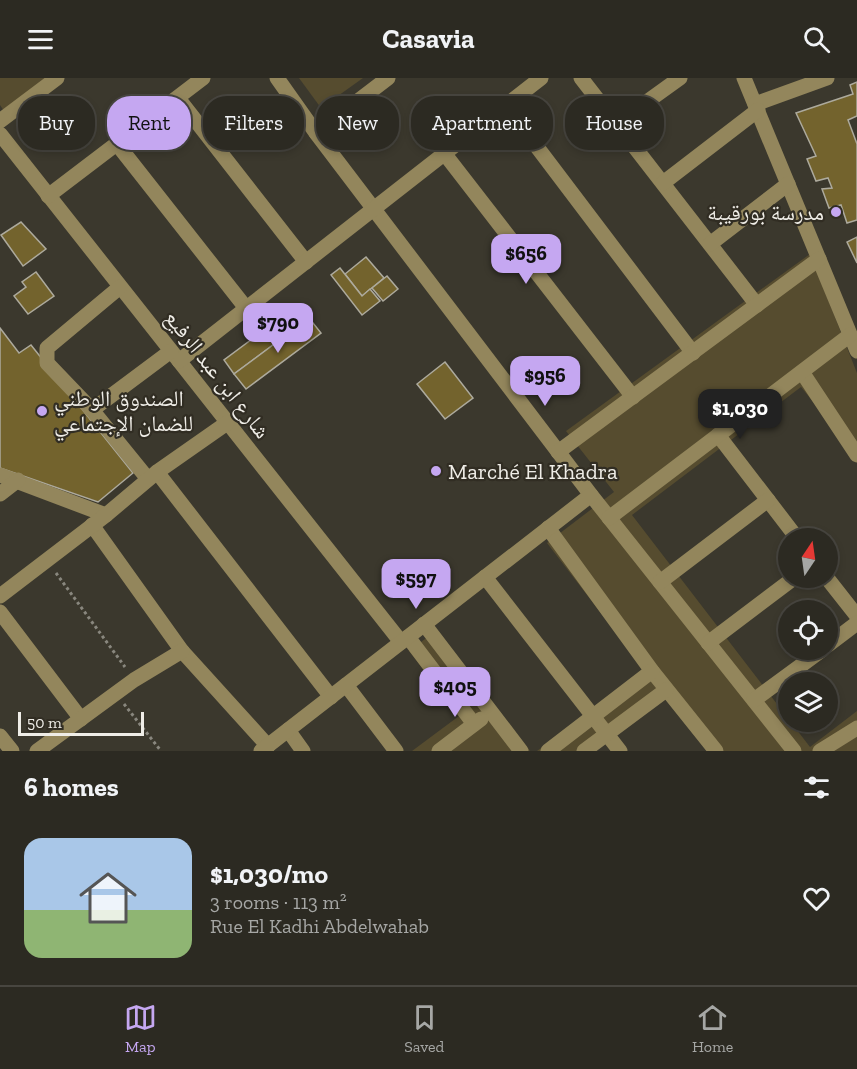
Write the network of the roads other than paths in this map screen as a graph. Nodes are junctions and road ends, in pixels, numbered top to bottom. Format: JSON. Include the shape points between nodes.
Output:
{"nodes":[{"id":1,"x":57,"y":78,"type":"edge"},
{"id":2,"x":203,"y":78,"type":"edge"},
{"id":3,"x":277,"y":78,"type":"edge"},
{"id":4,"x":388,"y":78,"type":"edge"},
{"id":5,"x":581,"y":78,"type":"edge"},
{"id":6,"x":680,"y":78,"type":"edge"},
{"id":7,"x":744,"y":78,"type":"edge"},
{"id":8,"x":827,"y":78,"type":"edge"},
{"id":9,"x":535,"y":80,"type":"edge"},
{"id":10,"x":180,"y":96,"type":"edge"},
{"id":11,"x":364,"y":96,"type":"edge"},
{"id":12,"x":517,"y":96,"type":"edge"},
{"id":13,"x":595,"y":96,"type":"edge"},
{"id":14,"x":655,"y":96,"type":"edge"},
{"id":15,"x":757,"y":107,"type":"junction"},
{"id":16,"x":191,"y":115,"type":"edge"},
{"id":17,"x":0,"y":121,"type":"edge"},
{"id":18,"x":316,"y":133,"type":"edge"},
{"id":19,"x":0,"y":134,"type":"edge"},
{"id":20,"x":109,"y":150,"type":"edge"},
{"id":21,"x":122,"y":150,"type":"edge"},
{"id":22,"x":329,"y":150,"type":"edge"},
{"id":23,"x":448,"y":150,"type":"edge"},
{"id":24,"x":539,"y":150,"type":"edge"},
{"id":25,"x":637,"y":150,"type":"edge"},
{"id":26,"x":444,"y":153,"type":"junction"},
{"id":27,"x":663,"y":183,"type":"junction"},
{"id":28,"x":788,"y":184,"type":"junction"},
{"id":29,"x":48,"y":196,"type":"junction"},
{"id":30,"x":374,"y":208,"type":"junction"},
{"id":31,"x":710,"y":244,"type":"junction"},
{"id":32,"x":819,"y":259,"type":"junction"},
{"id":33,"x":306,"y":262,"type":"junction"},
{"id":34,"x":120,"y":287,"type":"junction"},
{"id":35,"x":757,"y":305,"type":"junction"},
{"id":36,"x":246,"y":308,"type":"junction"},
{"id":37,"x":850,"y":334,"type":"junction"},
{"id":38,"x":857,"y":351,"type":"edge"},
{"id":39,"x":693,"y":353,"type":"junction"},
{"id":40,"x":175,"y":356,"type":"junction"},
{"id":41,"x":802,"y":372,"type":"junction"},
{"id":42,"x":633,"y":397,"type":"junction"},
{"id":43,"x":92,"y":410,"type":"junction"},
{"id":44,"x":227,"y":423,"type":"junction"},
{"id":45,"x":718,"y":435,"type":"junction"},
{"id":46,"x":558,"y":452,"type":"junction"},
{"id":47,"x":857,"y":455,"type":"edge"},
{"id":48,"x":0,"y":475,"type":"edge"},
{"id":49,"x":152,"y":476,"type":"junction"},
{"id":50,"x":18,"y":480,"type":"junction"},
{"id":51,"x":0,"y":494,"type":"edge"},
{"id":52,"x":591,"y":495,"type":"junction"},
{"id":53,"x":768,"y":500,"type":"junction"},
{"id":54,"x":106,"y":515,"type":"junction"},
{"id":55,"x":609,"y":518,"type":"junction"},
{"id":56,"x":92,"y":525,"type":"junction"},
{"id":57,"x":549,"y":528,"type":"junction"},
{"id":58,"x":789,"y":528,"type":"edge"},
{"id":59,"x":486,"y":577,"type":"junction"},
{"id":60,"x":660,"y":582,"type":"junction"},
{"id":61,"x":781,"y":588,"type":"edge"},
{"id":62,"x":835,"y":588,"type":"edge"},
{"id":63,"x":0,"y":596,"type":"edge"},
{"id":64,"x":0,"y":612,"type":"edge"},
{"id":65,"x":857,"y":616,"type":"edge"},
{"id":66,"x":857,"y":623,"type":"edge"},
{"id":67,"x":424,"y":624,"type":"junction"},
{"id":68,"x":838,"y":637,"type":"edge"},
{"id":69,"x":404,"y":640,"type":"junction"},
{"id":70,"x":708,"y":643,"type":"junction"},
{"id":71,"x":182,"y":651,"type":"junction"},
{"id":72,"x":808,"y":660,"type":"edge"},
{"id":73,"x":652,"y":671,"type":"junction"},
{"id":74,"x":346,"y":685,"type":"junction"},
{"id":75,"x":666,"y":690,"type":"junction"},
{"id":76,"x":331,"y":697,"type":"junction"},
{"id":77,"x":754,"y":700,"type":"junction"},
{"id":78,"x":490,"y":712,"type":"junction"},
{"id":79,"x":593,"y":717,"type":"junction"},
{"id":80,"x":81,"y":719,"type":"junction"},
{"id":81,"x":474,"y":724,"type":"junction"},
{"id":82,"x":857,"y":728,"type":"edge"},
{"id":83,"x":288,"y":730,"type":"junction"},
{"id":84,"x":606,"y":734,"type":"junction"},
{"id":85,"x":0,"y":736,"type":"edge"},
{"id":86,"x":264,"y":748,"type":"edge"},
{"id":87,"x":12,"y":751,"type":"edge"},
{"id":88,"x":37,"y":751,"type":"edge"},
{"id":89,"x":303,"y":751,"type":"edge"},
{"id":90,"x":396,"y":751,"type":"edge"},
{"id":91,"x":439,"y":751,"type":"edge"},
{"id":92,"x":522,"y":751,"type":"edge"},
{"id":93,"x":548,"y":751,"type":"edge"},
{"id":94,"x":584,"y":751,"type":"edge"},
{"id":95,"x":620,"y":751,"type":"edge"},
{"id":96,"x":716,"y":751,"type":"edge"},
{"id":97,"x":794,"y":751,"type":"edge"},
{"id":98,"x":820,"y":751,"type":"edge"}],
"edges":[{"from":1,"to":17,"type":"street"},
{"from":2,"to":10,"type":"street"},
{"from":3,"to":18,"type":"street"},
{"from":4,"to":11,"type":"street"},
{"from":5,"to":13,"type":"street"},
{"from":6,"to":14,"type":"street"},
{"from":7,"to":15,"type":"street"},
{"from":8,"to":15,"type":"street"},
{"from":9,"to":12,"type":"street"},
{"from":15,"to":27,"type":"street"},
{"from":15,"to":28,"type":"street"},
{"from":16,"to":33,"type":"street"},
{"from":19,"to":29,"type":"street","name":"شارع ابن عبد الرفيع"},
{"from":20,"to":29,"type":"street"},
{"from":21,"to":36,"type":"street"},
{"from":22,"to":30,"type":"street"},
{"from":23,"to":26,"type":"street"},
{"from":24,"to":39,"type":"street"},
{"from":25,"to":27,"type":"street"},
{"from":26,"to":30,"type":"street"},
{"from":26,"to":42,"type":"street"},
{"from":27,"to":31,"type":"street"},
{"from":28,"to":31,"type":"street"},
{"from":28,"to":32,"type":"street"},
{"from":29,"to":34,"type":"street","name":"شارع ابن عبد الرفيع"},
{"from":30,"to":33,"type":"street"},
{"from":30,"to":46,"type":"street"},
{"from":31,"to":35,"type":"street"},
{"from":32,"to":35,"type":"street"},
{"from":32,"to":37,"type":"street"},
{"from":33,"to":36,"type":"street"},
{"from":34,"to":40,"type":"street","name":"شارع ابن عبد الرفيع"},
{"from":34,"to":43,"type":"street","via":[[47,348],[47,363]]},
{"from":35,"to":39,"type":"street"},
{"from":36,"to":40,"type":"street"},
{"from":37,"to":38,"type":"street"},
{"from":37,"to":41,"type":"street"},
{"from":39,"to":42,"type":"street"},
{"from":40,"to":43,"type":"street"},
{"from":40,"to":44,"type":"street","name":"شارع ابن عبد الرفيع"},
{"from":41,"to":45,"type":"street"},
{"from":41,"to":47,"type":"street"},
{"from":42,"to":46,"type":"street"},
{"from":43,"to":49,"type":"street"},
{"from":44,"to":49,"type":"street"},
{"from":44,"to":69,"type":"street","name":"شارع ابن عبد الرفيع"},
{"from":45,"to":53,"type":"street"},
{"from":45,"to":55,"type":"street"},
{"from":46,"to":52,"type":"street"},
{"from":48,"to":50,"type":"street"},
{"from":49,"to":54,"type":"street"},
{"from":49,"to":76,"type":"street"},
{"from":50,"to":51,"type":"street"},
{"from":50,"to":54,"type":"street"},
{"from":52,"to":55,"type":"street"},
{"from":52,"to":57,"type":"street"},
{"from":53,"to":58,"type":"street"},
{"from":53,"to":60,"type":"street"},
{"from":54,"to":56,"type":"street"},
{"from":55,"to":60,"type":"street"},
{"from":56,"to":63,"type":"street"},
{"from":56,"to":71,"type":"street"},
{"from":57,"to":59,"type":"street"},
{"from":57,"to":73,"type":"street"},
{"from":59,"to":67,"type":"street"},
{"from":59,"to":79,"type":"street"},
{"from":60,"to":70,"type":"street"},
{"from":61,"to":70,"type":"street"},
{"from":62,"to":65,"type":"street"},
{"from":64,"to":80,"type":"street"},
{"from":66,"to":68,"type":"street"},
{"from":67,"to":69,"type":"street"},
{"from":67,"to":78,"type":"street"},
{"from":69,"to":74,"type":"street"},
{"from":69,"to":81,"type":"street","name":"شارع ابن عبد الرفيع"},
{"from":70,"to":77,"type":"street"},
{"from":71,"to":80,"type":"street"},
{"from":71,"to":86,"type":"street"},
{"from":72,"to":77,"type":"street"},
{"from":73,"to":75,"type":"street"},
{"from":73,"to":79,"type":"street"},
{"from":74,"to":76,"type":"street"},
{"from":74,"to":90,"type":"street"},
{"from":75,"to":84,"type":"street"},
{"from":75,"to":96,"type":"street"},
{"from":76,"to":83,"type":"street"},
{"from":77,"to":97,"type":"street"},
{"from":78,"to":81,"type":"street"},
{"from":78,"to":92,"type":"street"},
{"from":79,"to":84,"type":"street"},
{"from":79,"to":93,"type":"street"},
{"from":80,"to":88,"type":"street"},
{"from":81,"to":91,"type":"street"},
{"from":82,"to":98,"type":"street"},
{"from":83,"to":86,"type":"street"},
{"from":83,"to":89,"type":"street"},
{"from":84,"to":94,"type":"street"},
{"from":84,"to":95,"type":"street"},
{"from":85,"to":87,"type":"street"}]}
